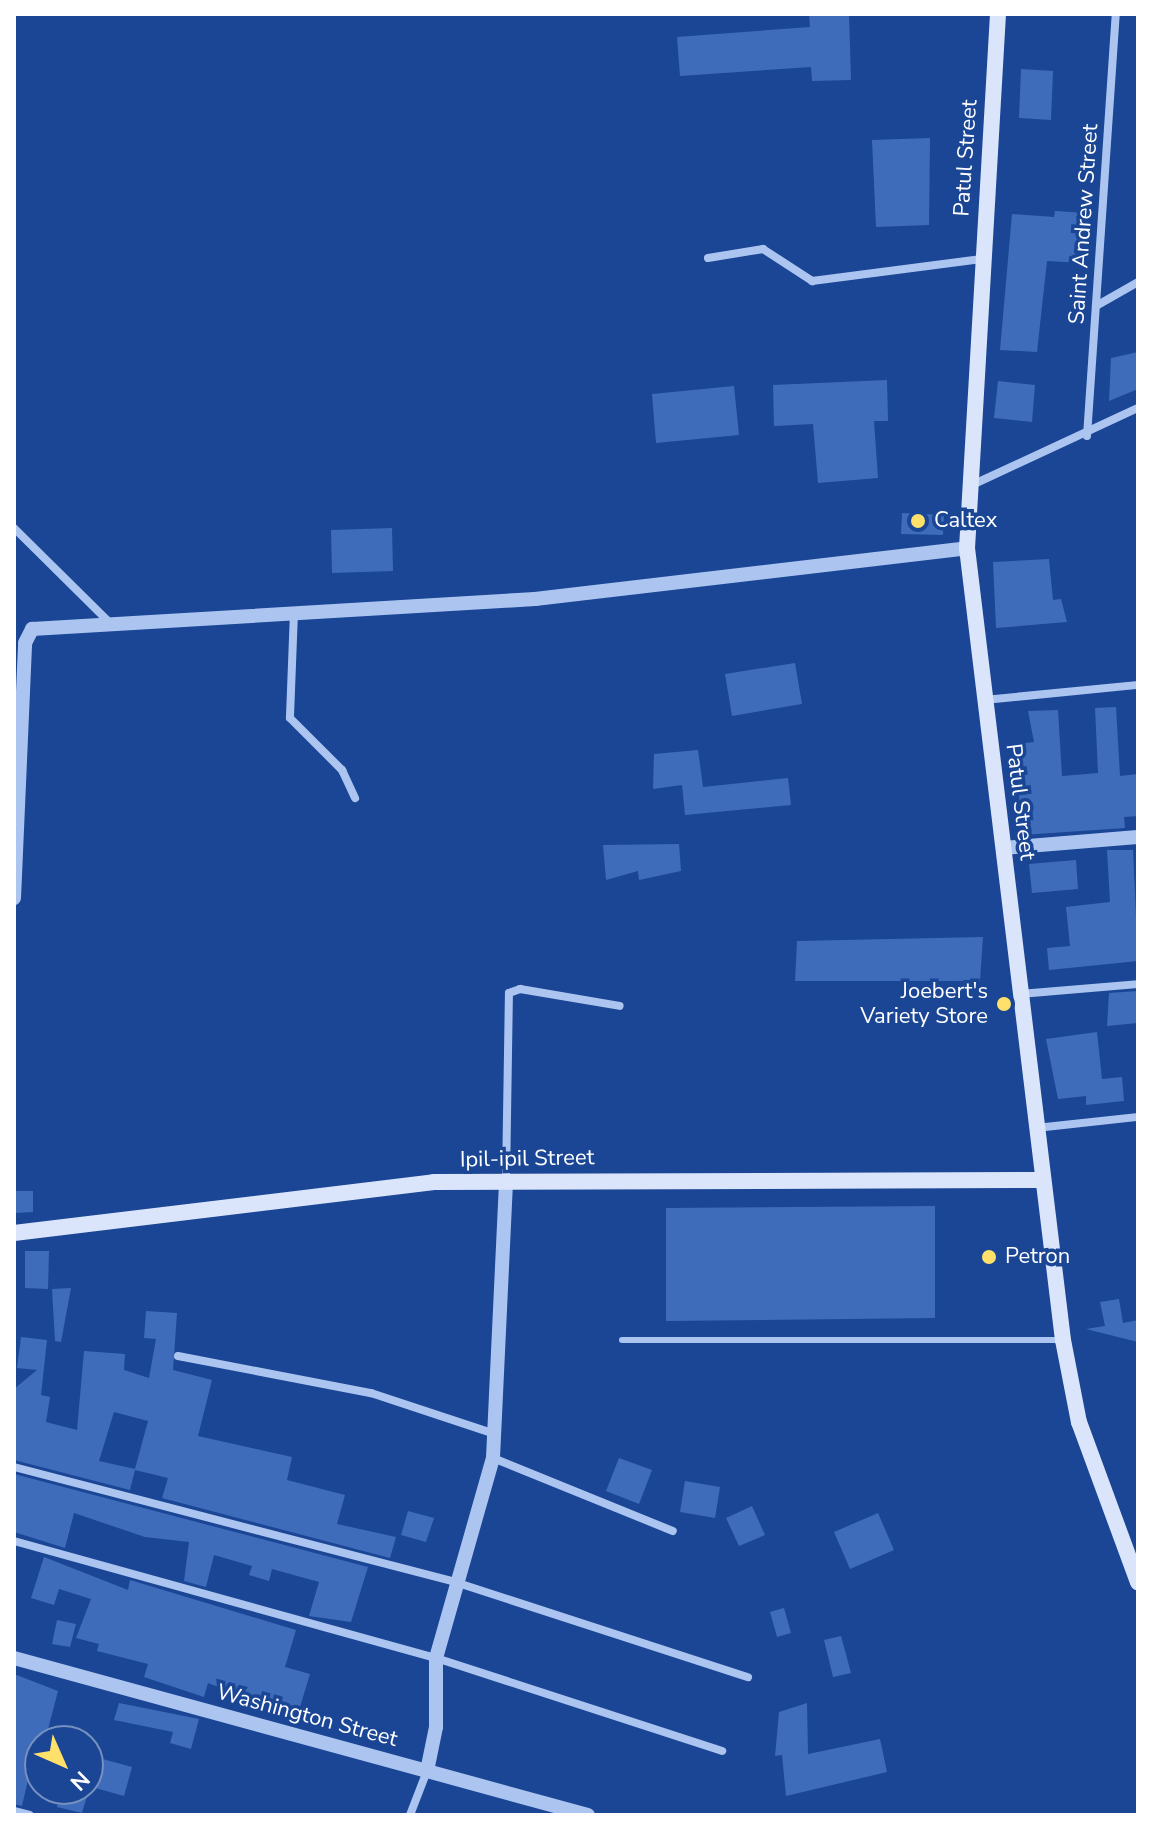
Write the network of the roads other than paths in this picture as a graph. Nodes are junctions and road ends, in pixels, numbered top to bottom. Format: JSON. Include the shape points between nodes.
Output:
{"nodes":[{"id":1,"x":998,"y":14,"type":"edge"},
{"id":2,"x":1116,"y":14,"type":"edge"},
{"id":3,"x":708,"y":258,"type":"dead end"},
{"id":4,"x":982,"y":259,"type":"junction"},
{"id":5,"x":1138,"y":282,"type":"edge"},
{"id":6,"x":1096,"y":306,"type":"junction"},
{"id":7,"x":1138,"y":408,"type":"edge"},
{"id":8,"x":1087,"y":436,"type":"junction"},
{"id":9,"x":968,"y":486,"type":"junction"},
{"id":10,"x":14,"y":528,"type":"edge"},
{"id":11,"x":967,"y":548,"type":"junction"},
{"id":12,"x":294,"y":611,"type":"junction"},
{"id":13,"x":108,"y":621,"type":"junction"},
{"id":14,"x":1138,"y":685,"type":"edge"},
{"id":15,"x":984,"y":700,"type":"junction"},
{"id":16,"x":355,"y":798,"type":"dead end"},
{"id":17,"x":1138,"y":837,"type":"edge"},
{"id":18,"x":1004,"y":848,"type":"junction"},
{"id":19,"x":14,"y":898,"type":"edge"},
{"id":20,"x":1138,"y":984,"type":"edge"},
{"id":21,"x":1020,"y":994,"type":"junction"},
{"id":22,"x":620,"y":1006,"type":"dead end"},
{"id":23,"x":1138,"y":1117,"type":"edge"},
{"id":24,"x":1035,"y":1128,"type":"junction"},
{"id":25,"x":506,"y":1180,"type":"junction"},
{"id":26,"x":1043,"y":1180,"type":"junction"},
{"id":27,"x":14,"y":1233,"type":"edge"},
{"id":28,"x":622,"y":1340,"type":"dead end"},
{"id":29,"x":1063,"y":1340,"type":"junction"},
{"id":30,"x":178,"y":1356,"type":"dead end"},
{"id":31,"x":496,"y":1434,"type":"junction"},
{"id":32,"x":493,"y":1458,"type":"junction"},
{"id":33,"x":14,"y":1467,"type":"edge"},
{"id":34,"x":673,"y":1531,"type":"dead end"},
{"id":35,"x":14,"y":1541,"type":"edge"},
{"id":36,"x":1138,"y":1582,"type":"edge"},
{"id":37,"x":458,"y":1583,"type":"junction"},
{"id":38,"x":14,"y":1658,"type":"edge"},
{"id":39,"x":436,"y":1658,"type":"junction"},
{"id":40,"x":748,"y":1677,"type":"dead end"},
{"id":41,"x":722,"y":1751,"type":"dead end"},
{"id":42,"x":427,"y":1771,"type":"junction"},
{"id":43,"x":14,"y":1811,"type":"edge"},
{"id":44,"x":30,"y":1815,"type":"edge"},
{"id":45,"x":410,"y":1815,"type":"edge"},
{"id":46,"x":588,"y":1815,"type":"edge"}],
"edges":[{"from":1,"to":4,"type":"main road","name":"Patul Street"},
{"from":2,"to":6,"type":"street","name":"Saint Andrew Street"},
{"from":3,"to":4,"type":"street","via":[[763,249],[812,281]]},
{"from":4,"to":9,"type":"main road","name":"Patul Street"},
{"from":5,"to":6,"type":"street"},
{"from":6,"to":8,"type":"street","name":"Saint Andrew Street"},
{"from":7,"to":8,"type":"street"},
{"from":8,"to":9,"type":"street"},
{"from":9,"to":11,"type":"main road","name":"Patul Street"},
{"from":10,"to":13,"type":"street"},
{"from":11,"to":12,"type":"street","via":[[535,599]]},
{"from":11,"to":15,"type":"main road","name":"Patul Street"},
{"from":12,"to":13,"type":"street"},
{"from":12,"to":16,"type":"street","via":[[290,718],[342,770]]},
{"from":13,"to":19,"type":"street","via":[[28,633]]},
{"from":14,"to":15,"type":"street"},
{"from":15,"to":18,"type":"main road","name":"Patul Street"},
{"from":17,"to":18,"type":"street"},
{"from":18,"to":21,"type":"main road","name":"Patul Street"},
{"from":20,"to":21,"type":"street"},
{"from":21,"to":24,"type":"main road","name":"Patul Street"},
{"from":22,"to":25,"type":"street","via":[[520,989],[509,993]]},
{"from":23,"to":24,"type":"street"},
{"from":24,"to":26,"type":"main road","name":"Patul Street"},
{"from":25,"to":26,"type":"main road","name":"Ipil-ipil Street"},
{"from":25,"to":27,"type":"main road","name":"Ipil-ipil Street","via":[[434,1182]]},
{"from":25,"to":31,"type":"street"},
{"from":26,"to":29,"type":"main road","name":"Patul Street"},
{"from":28,"to":29,"type":"lane"},
{"from":29,"to":36,"type":"main road","name":"Patul Street","via":[[1079,1422]]},
{"from":30,"to":31,"type":"street","via":[[371,1393]]},
{"from":31,"to":32,"type":"street"},
{"from":32,"to":34,"type":"street"},
{"from":32,"to":37,"type":"street"},
{"from":33,"to":37,"type":"street"},
{"from":35,"to":39,"type":"street"},
{"from":37,"to":39,"type":"street"},
{"from":37,"to":40,"type":"street"},
{"from":38,"to":42,"type":"street","name":"Washington Street"},
{"from":39,"to":41,"type":"street"},
{"from":39,"to":42,"type":"street","via":[[436,1727]]},
{"from":42,"to":45,"type":"street"},
{"from":42,"to":46,"type":"street","name":"Washington Street"},
{"from":43,"to":44,"type":"street"}]}
